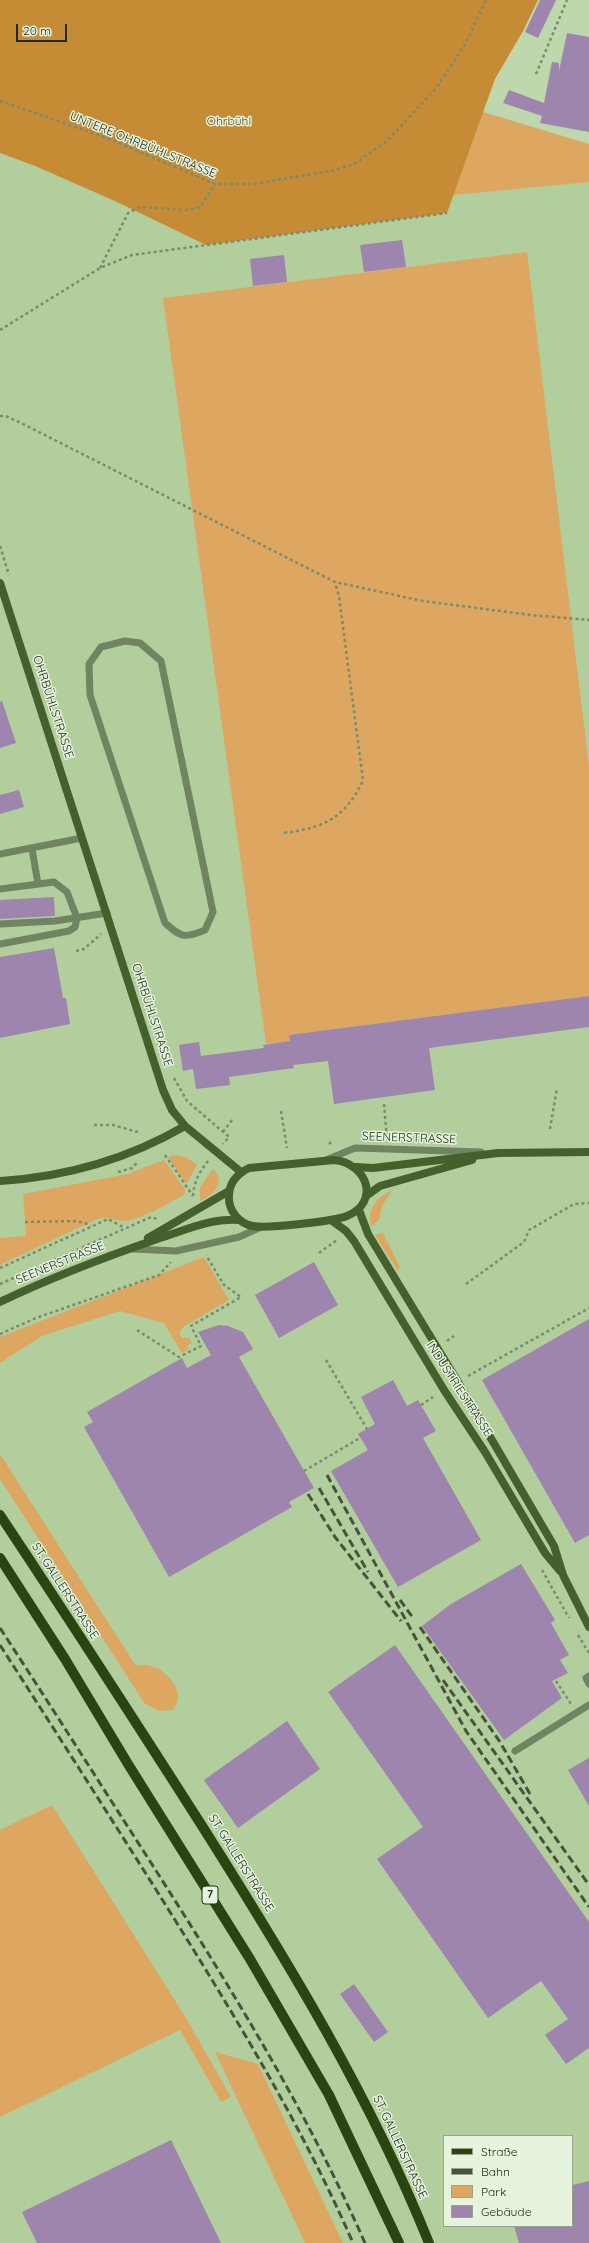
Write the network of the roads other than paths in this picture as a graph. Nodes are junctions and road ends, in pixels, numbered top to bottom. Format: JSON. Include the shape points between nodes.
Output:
{"nodes":[{"id":1,"x":0,"y":583,"type":"edge"},
{"id":2,"x":82,"y":838,"type":"junction"},
{"id":3,"x":32,"y":849,"type":"junction"},
{"id":4,"x":0,"y":854,"type":"edge"},
{"id":5,"x":38,"y":884,"type":"junction"},
{"id":6,"x":0,"y":889,"type":"edge"},
{"id":7,"x":107,"y":913,"type":"junction"},
{"id":8,"x":77,"y":918,"type":"junction"},
{"id":9,"x":0,"y":924,"type":"edge"},
{"id":10,"x":204,"y":930,"type":"joint"},
{"id":11,"x":0,"y":937,"type":"edge"},
{"id":12,"x":13,"y":941,"type":"junction"},
{"id":13,"x":0,"y":944,"type":"edge"},
{"id":14,"x":185,"y":1126,"type":"junction"},
{"id":15,"x":589,"y":1152,"type":"edge"},
{"id":16,"x":498,"y":1153,"type":"junction"},
{"id":17,"x":323,"y":1161,"type":"junction"},
{"id":18,"x":356,"y":1167,"type":"junction"},
{"id":19,"x":241,"y":1172,"type":"junction"},
{"id":20,"x":0,"y":1181,"type":"edge"},
{"id":21,"x":229,"y":1191,"type":"junction"},
{"id":22,"x":366,"y":1196,"type":"junction"},
{"id":23,"x":359,"y":1210,"type":"junction"},
{"id":24,"x":239,"y":1220,"type":"junction"},
{"id":25,"x":331,"y":1220,"type":"junction"},
{"id":26,"x":261,"y":1227,"type":"junction"},
{"id":27,"x":129,"y":1249,"type":"junction"},
{"id":28,"x":0,"y":1302,"type":"edge"},
{"id":29,"x":0,"y":1515,"type":"edge"},
{"id":30,"x":0,"y":1558,"type":"edge"},
{"id":31,"x":563,"y":1575,"type":"junction"},
{"id":32,"x":589,"y":1627,"type":"edge"},
{"id":33,"x":589,"y":1676,"type":"edge"},
{"id":34,"x":589,"y":1684,"type":"edge"},
{"id":35,"x":589,"y":1705,"type":"edge"},
{"id":36,"x":515,"y":1751,"type":"dead end"},
{"id":37,"x":399,"y":2243,"type":"edge"},
{"id":38,"x":429,"y":2243,"type":"edge"}],
"edges":[{"from":1,"to":2,"type":"street","name":"OHRBÜHLSTRASSE"},
{"from":2,"to":3,"type":"lane"},
{"from":2,"to":7,"type":"street","name":"OHRBÜHLSTRASSE"},
{"from":3,"to":4,"type":"lane"},
{"from":3,"to":5,"type":"lane"},
{"from":5,"to":6,"type":"lane"},
{"from":5,"to":8,"type":"lane","via":[[54,882],[67,892]]},
{"from":7,"to":8,"type":"lane"},
{"from":7,"to":14,"type":"street","name":"OHRBÜHLSTRASSE","via":[[163,1090],[172,1110]]},
{"from":8,"to":9,"type":"lane"},
{"from":8,"to":12,"type":"lane","via":[[75,927],[69,931]]},
{"from":10,"to":10,"type":"lane","via":[[190,936],[178,934],[165,923],[90,696],[88,664],[101,647],[125,641],[140,643],[161,661],[213,912]]},
{"from":11,"to":12,"type":"lane"},
{"from":12,"to":13,"type":"lane"},
{"from":14,"to":19,"type":"street","name":"OHRBÜHLSTRASSE"},
{"from":14,"to":20,"type":"street","via":[[156,1143],[112,1160],[66,1172]]},
{"from":15,"to":16,"type":"street","name":"SEENERSTRASSE"},
{"from":16,"to":17,"type":"lane","name":"SEENERSTRASSE","via":[[355,1148]]},
{"from":16,"to":18,"type":"street","name":"SEENERSTRASSE","via":[[373,1168]]},
{"from":16,"to":22,"type":"street","name":"SEENERSTRASSE","via":[[380,1186]]},
{"from":17,"to":18,"type":"street","name":"SEENERSTRASSE","via":[[342,1161]]},
{"from":17,"to":19,"type":"street","name":"SEENERSTRASSE","via":[[256,1166]]},
{"from":18,"to":22,"type":"street","via":[[364,1180]]},
{"from":19,"to":21,"type":"street","name":"SEENERSTRASSE"},
{"from":21,"to":24,"type":"street","via":[[230,1207]]},
{"from":21,"to":27,"type":"street","name":"SEENERSTRASSE"},
{"from":22,"to":23,"type":"street"},
{"from":23,"to":25,"type":"street","name":"SEENERSTRASSE"},
{"from":23,"to":31,"type":"street","name":"INDUSTRIESTRASSE","via":[[368,1234],[554,1546]]},
{"from":24,"to":26,"type":"street","name":"SEENERSTRASSE"},
{"from":24,"to":27,"type":"street","name":"SEENERSTRASSE","via":[[222,1218]]},
{"from":25,"to":26,"type":"street","name":"SEENERSTRASSE"},
{"from":25,"to":31,"type":"street","name":"INDUSTRIESTRASSE","via":[[354,1241],[545,1553]]},
{"from":26,"to":27,"type":"lane","name":"SEENERSTRASSE","via":[[239,1237],[176,1251]]},
{"from":27,"to":28,"type":"street","name":"SEENERSTRASSE","via":[[39,1283]]},
{"from":29,"to":38,"type":"main road","name":"ST. GALLERSTRASSE","via":[[277,1944],[354,2081]]},
{"from":30,"to":37,"type":"main road","number":"7","via":[[250,1959],[329,2095]]},
{"from":31,"to":32,"type":"street","name":"INDUSTRIESTRASSE"},
{"from":33,"to":34,"type":"lane","via":[[586,1678]]},
{"from":35,"to":36,"type":"lane"}]}
